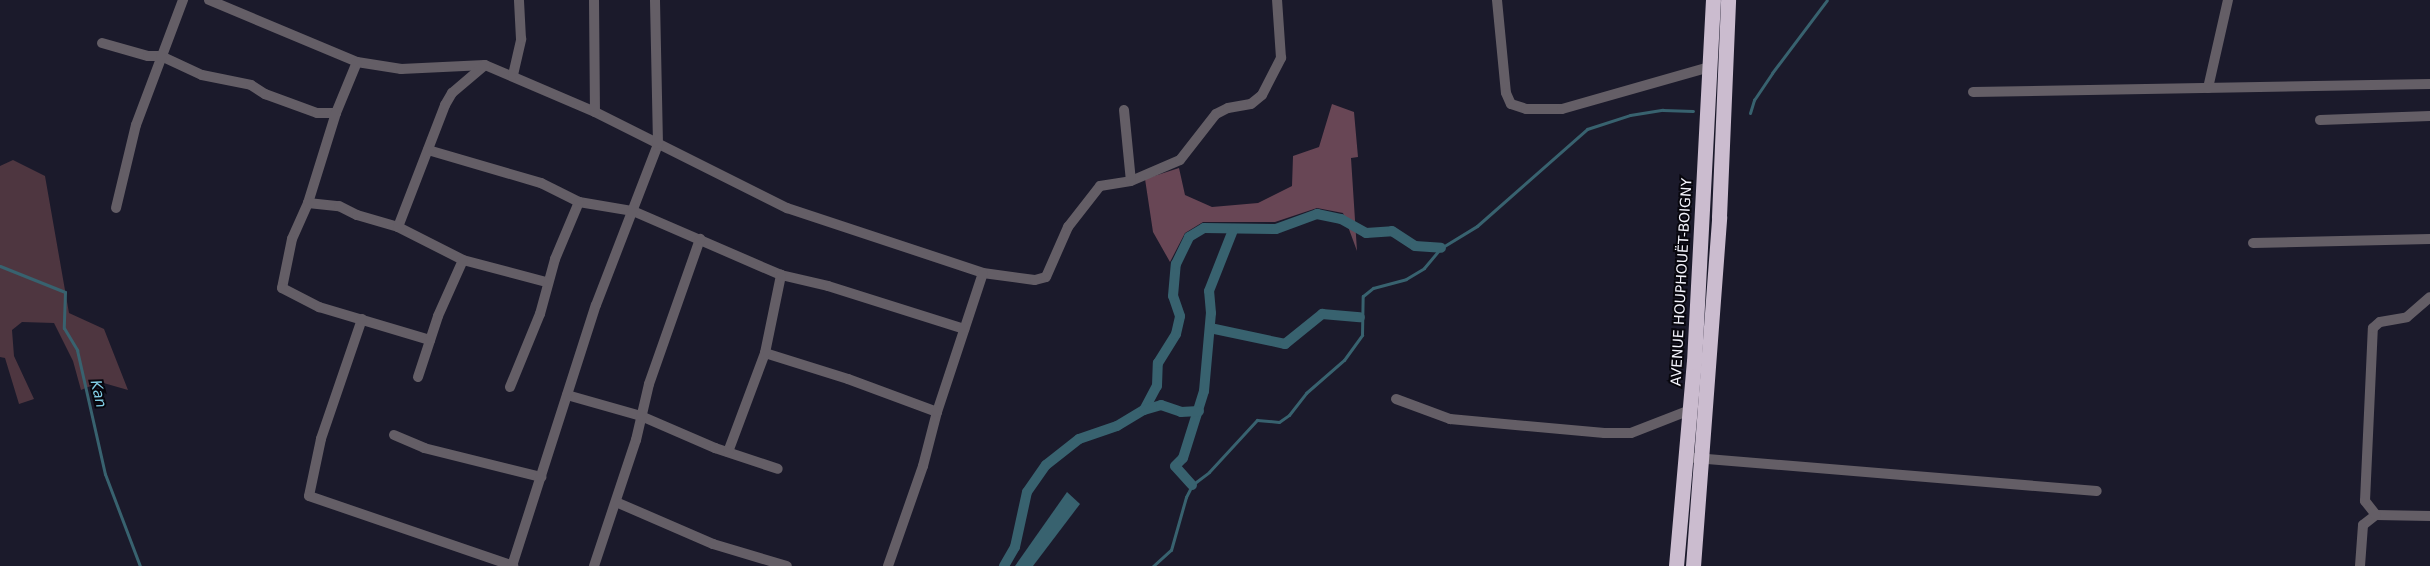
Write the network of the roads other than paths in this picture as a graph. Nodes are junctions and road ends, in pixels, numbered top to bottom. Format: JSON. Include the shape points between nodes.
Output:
{"nodes":[{"id":1,"x":183,"y":0,"type":"edge"},
{"id":2,"x":209,"y":0,"type":"edge"},
{"id":3,"x":519,"y":0,"type":"edge"},
{"id":4,"x":594,"y":0,"type":"edge"},
{"id":5,"x":655,"y":0,"type":"edge"},
{"id":6,"x":1277,"y":0,"type":"edge"},
{"id":7,"x":1496,"y":0,"type":"edge"},
{"id":8,"x":1712,"y":0,"type":"edge"},
{"id":9,"x":1728,"y":0,"type":"edge"},
{"id":10,"x":2228,"y":0,"type":"edge"},
{"id":11,"x":102,"y":43,"type":"dead end"},
{"id":12,"x":161,"y":56,"type":"junction"},
{"id":13,"x":357,"y":62,"type":"junction"},
{"id":14,"x":485,"y":65,"type":"junction"},
{"id":15,"x":1709,"y":67,"type":"junction"},
{"id":16,"x":513,"y":75,"type":"junction"},
{"id":17,"x":2430,"y":84,"type":"edge"},
{"id":18,"x":2208,"y":88,"type":"junction"},
{"id":19,"x":1973,"y":92,"type":"dead end"},
{"id":20,"x":1124,"y":110,"type":"dead end"},
{"id":21,"x":595,"y":112,"type":"junction"},
{"id":22,"x":336,"y":113,"type":"junction"},
{"id":23,"x":2430,"y":116,"type":"edge"},
{"id":24,"x":2320,"y":120,"type":"dead end"},
{"id":25,"x":658,"y":144,"type":"junction"},
{"id":26,"x":428,"y":150,"type":"junction"},
{"id":27,"x":1131,"y":181,"type":"junction"},
{"id":28,"x":579,"y":202,"type":"junction"},
{"id":29,"x":308,"y":203,"type":"junction"},
{"id":30,"x":116,"y":208,"type":"dead end"},
{"id":31,"x":634,"y":211,"type":"junction"},
{"id":32,"x":398,"y":228,"type":"junction"},
{"id":33,"x":700,"y":239,"type":"junction"},
{"id":34,"x":2430,"y":239,"type":"edge"},
{"id":35,"x":2253,"y":243,"type":"dead end"},
{"id":36,"x":463,"y":260,"type":"junction"},
{"id":37,"x":983,"y":273,"type":"junction"},
{"id":38,"x":781,"y":275,"type":"junction"},
{"id":39,"x":546,"y":282,"type":"junction"},
{"id":40,"x":2430,"y":297,"type":"edge"},
{"id":41,"x":362,"y":319,"type":"junction"},
{"id":42,"x":964,"y":329,"type":"junction"},
{"id":43,"x":430,"y":340,"type":"junction"},
{"id":44,"x":765,"y":353,"type":"junction"},
{"id":45,"x":418,"y":377,"type":"dead end"},
{"id":46,"x":510,"y":387,"type":"dead end"},
{"id":47,"x":567,"y":395,"type":"junction"},
{"id":48,"x":1396,"y":399,"type":"dead end"},
{"id":49,"x":1690,"y":410,"type":"junction"},
{"id":50,"x":937,"y":412,"type":"junction"},
{"id":51,"x":641,"y":416,"type":"junction"},
{"id":52,"x":394,"y":435,"type":"dead end"},
{"id":53,"x":728,"y":452,"type":"junction"},
{"id":54,"x":1686,"y":458,"type":"junction"},
{"id":55,"x":1703,"y":458,"type":"junction"},
{"id":56,"x":778,"y":469,"type":"dead end"},
{"id":57,"x":541,"y":476,"type":"junction"},
{"id":58,"x":2097,"y":491,"type":"dead end"},
{"id":59,"x":616,"y":502,"type":"junction"},
{"id":60,"x":2376,"y":515,"type":"junction"},
{"id":61,"x":2430,"y":516,"type":"edge"},
{"id":62,"x":512,"y":566,"type":"edge"},
{"id":63,"x":594,"y":566,"type":"edge"},
{"id":64,"x":787,"y":566,"type":"edge"},
{"id":65,"x":888,"y":566,"type":"edge"},
{"id":66,"x":1676,"y":566,"type":"edge"},
{"id":67,"x":1693,"y":566,"type":"edge"},
{"id":68,"x":2360,"y":566,"type":"edge"}],
"edges":[{"from":1,"to":12,"type":"street"},
{"from":2,"to":13,"type":"street"},
{"from":3,"to":16,"type":"street","via":[[522,39]]},
{"from":4,"to":21,"type":"street"},
{"from":5,"to":25,"type":"street"},
{"from":6,"to":27,"type":"street","via":[[1281,58],[1262,95],[1250,104],[1221,110],[1180,160]]},
{"from":7,"to":15,"type":"street","via":[[1506,93],[1511,104],[1562,108]]},
{"from":8,"to":15,"type":"highway","name":"AVENUE HOUPHOUËT-BOIGNY"},
{"from":9,"to":55,"type":"highway","via":[[1719,217]]},
{"from":10,"to":18,"type":"street"},
{"from":11,"to":12,"type":"street","via":[[148,56]]},
{"from":12,"to":22,"type":"street","via":[[202,75],[251,85],[265,94],[317,113]]},
{"from":12,"to":30,"type":"street","via":[[136,125]]},
{"from":13,"to":14,"type":"street","via":[[401,69]]},
{"from":13,"to":22,"type":"street"},
{"from":14,"to":16,"type":"street"},
{"from":14,"to":26,"type":"street","via":[[452,93]]},
{"from":15,"to":49,"type":"highway","name":"AVENUE HOUPHOUËT-BOIGNY"},
{"from":16,"to":21,"type":"street"},
{"from":17,"to":18,"type":"street"},
{"from":18,"to":19,"type":"street"},
{"from":20,"to":27,"type":"street"},
{"from":21,"to":25,"type":"street"},
{"from":22,"to":29,"type":"street"},
{"from":23,"to":24,"type":"street"},
{"from":25,"to":31,"type":"street"},
{"from":25,"to":37,"type":"street","via":[[787,208]]},
{"from":26,"to":28,"type":"street","via":[[541,183]]},
{"from":26,"to":32,"type":"street"},
{"from":27,"to":37,"type":"street","via":[[1100,186],[1068,227],[1050,272],[1042,279]]},
{"from":28,"to":31,"type":"street"},
{"from":28,"to":39,"type":"street"},
{"from":29,"to":32,"type":"street","via":[[339,206]]},
{"from":29,"to":41,"type":"street","via":[[292,239],[282,288],[319,307]]},
{"from":31,"to":33,"type":"street"},
{"from":31,"to":47,"type":"street","via":[[596,305]]},
{"from":32,"to":36,"type":"street"},
{"from":33,"to":38,"type":"street"},
{"from":33,"to":51,"type":"street","via":[[649,384]]},
{"from":34,"to":35,"type":"street"},
{"from":36,"to":39,"type":"street"},
{"from":36,"to":43,"type":"street"},
{"from":37,"to":42,"type":"street"},
{"from":38,"to":42,"type":"street","via":[[828,286]]},
{"from":38,"to":44,"type":"street"},
{"from":39,"to":46,"type":"street","via":[[540,314]]},
{"from":40,"to":60,"type":"street","via":[[2407,317],[2380,322],[2373,328],[2365,501]]},
{"from":41,"to":43,"type":"street"},
{"from":41,"to":62,"type":"street","via":[[321,439],[309,496]]},
{"from":42,"to":50,"type":"street"},
{"from":43,"to":45,"type":"street"},
{"from":44,"to":50,"type":"street"},
{"from":44,"to":53,"type":"street"},
{"from":47,"to":51,"type":"street"},
{"from":47,"to":57,"type":"street"},
{"from":48,"to":49,"type":"street","via":[[1450,419],[1604,433],[1632,433]]},
{"from":49,"to":54,"type":"highway","name":"AVENUE HOUPHOUËT-BOIGNY"},
{"from":50,"to":65,"type":"street","via":[[924,466]]},
{"from":51,"to":53,"type":"street"},
{"from":51,"to":59,"type":"street"},
{"from":52,"to":57,"type":"street","via":[[424,448]]},
{"from":53,"to":56,"type":"street"},
{"from":54,"to":55,"type":"street"},
{"from":54,"to":66,"type":"highway","name":"AVENUE HOUPHOUËT-BOIGNY"},
{"from":55,"to":58,"type":"street"},
{"from":55,"to":67,"type":"highway"},
{"from":57,"to":62,"type":"street"},
{"from":59,"to":63,"type":"street"},
{"from":59,"to":64,"type":"street","via":[[713,544]]},
{"from":60,"to":61,"type":"street"},
{"from":60,"to":68,"type":"street","via":[[2363,525]]}]}
